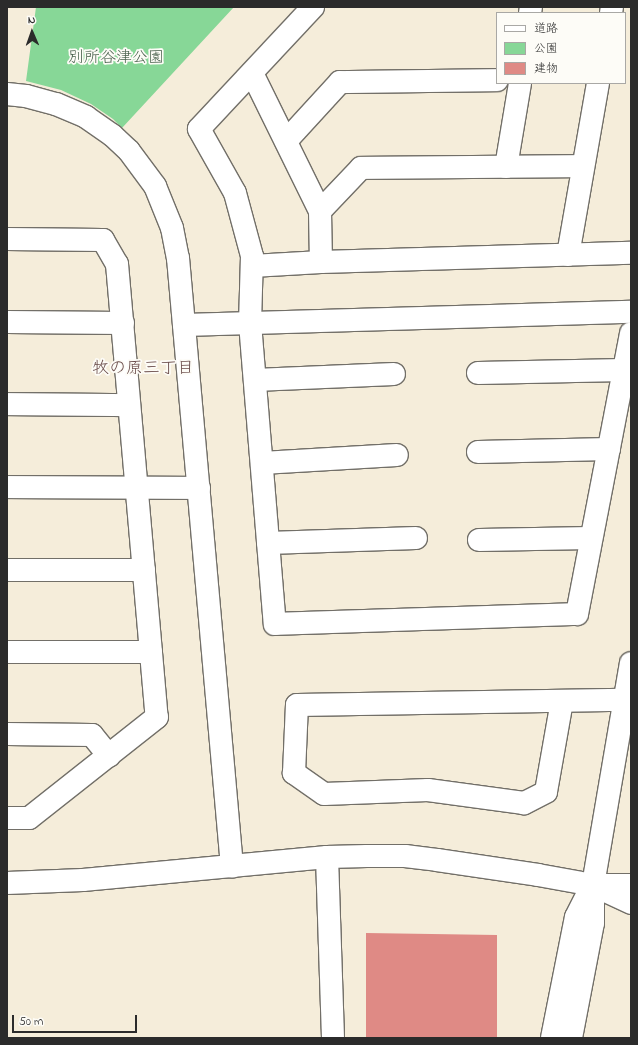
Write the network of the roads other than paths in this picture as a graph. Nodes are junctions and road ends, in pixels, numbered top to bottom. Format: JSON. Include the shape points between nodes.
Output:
{"nodes":[{"id":1,"x":313,"y":7,"type":"edge"},
{"id":2,"x":252,"y":73,"type":"junction"},
{"id":3,"x":496,"y":80,"type":"edge"},
{"id":4,"x":520,"y":84,"type":"edge"},
{"id":5,"x":598,"y":84,"type":"edge"},
{"id":6,"x":7,"y":94,"type":"edge"},
{"id":7,"x":286,"y":141,"type":"junction"},
{"id":8,"x":583,"y":166,"type":"junction"},
{"id":9,"x":506,"y":167,"type":"junction"},
{"id":10,"x":320,"y":211,"type":"junction"},
{"id":11,"x":7,"y":239,"type":"edge"},
{"id":12,"x":631,"y":253,"type":"edge"},
{"id":13,"x":568,"y":254,"type":"junction"},
{"id":14,"x":321,"y":262,"type":"junction"},
{"id":15,"x":252,"y":266,"type":"junction"},
{"id":16,"x":631,"y":312,"type":"edge"},
{"id":17,"x":7,"y":322,"type":"edge"},
{"id":18,"x":123,"y":323,"type":"junction"},
{"id":19,"x":250,"y":323,"type":"junction"},
{"id":20,"x":184,"y":325,"type":"junction"},
{"id":21,"x":631,"y":333,"type":"edge"},
{"id":22,"x":624,"y":370,"type":"junction"},
{"id":23,"x":478,"y":373,"type":"dead end"},
{"id":24,"x":394,"y":374,"type":"dead end"},
{"id":25,"x":255,"y":380,"type":"junction"},
{"id":26,"x":7,"y":404,"type":"edge"},
{"id":27,"x":130,"y":405,"type":"junction"},
{"id":28,"x":609,"y":449,"type":"junction"},
{"id":29,"x":478,"y":452,"type":"dead end"},
{"id":30,"x":397,"y":455,"type":"dead end"},
{"id":31,"x":262,"y":463,"type":"junction"},
{"id":32,"x":7,"y":487,"type":"edge"},
{"id":33,"x":138,"y":488,"type":"junction"},
{"id":34,"x":198,"y":488,"type":"junction"},
{"id":35,"x":416,"y":538,"type":"dead end"},
{"id":36,"x":592,"y":538,"type":"junction"},
{"id":37,"x":479,"y":540,"type":"dead end"},
{"id":38,"x":268,"y":543,"type":"junction"},
{"id":39,"x":7,"y":570,"type":"edge"},
{"id":40,"x":144,"y":570,"type":"junction"},
{"id":41,"x":7,"y":652,"type":"edge"},
{"id":42,"x":151,"y":652,"type":"junction"},
{"id":43,"x":631,"y":663,"type":"edge"},
{"id":44,"x":624,"y":700,"type":"junction"},
{"id":45,"x":562,"y":701,"type":"junction"},
{"id":46,"x":7,"y":734,"type":"edge"},
{"id":47,"x":109,"y":756,"type":"junction"},
{"id":48,"x":7,"y":818,"type":"edge"},
{"id":49,"x":327,"y":858,"type":"junction"},
{"id":50,"x":232,"y":867,"type":"junction"},
{"id":51,"x":7,"y":884,"type":"edge"},
{"id":52,"x":593,"y":885,"type":"junction"},
{"id":53,"x":631,"y":885,"type":"edge"},
{"id":54,"x":631,"y":903,"type":"edge"},
{"id":55,"x":333,"y":1038,"type":"edge"},
{"id":56,"x":552,"y":1038,"type":"edge"},
{"id":57,"x":571,"y":1038,"type":"edge"}],
"edges":[{"from":1,"to":2,"type":"street"},
{"from":2,"to":7,"type":"street"},
{"from":2,"to":15,"type":"street","via":[[199,129],[235,193],[252,256]]},
{"from":3,"to":7,"type":"street","via":[[340,82]]},
{"from":4,"to":9,"type":"street"},
{"from":5,"to":8,"type":"street"},
{"from":6,"to":20,"type":"street","via":[[56,104],[86,117],[112,134],[143,169],[161,200],[172,228],[178,258]]},
{"from":7,"to":10,"type":"street"},
{"from":8,"to":9,"type":"street"},
{"from":8,"to":13,"type":"street"},
{"from":9,"to":10,"type":"street","via":[[361,168]]},
{"from":10,"to":14,"type":"street"},
{"from":11,"to":18,"type":"street","via":[[103,240],[117,264]]},
{"from":12,"to":13,"type":"street"},
{"from":13,"to":14,"type":"street"},
{"from":14,"to":15,"type":"street"},
{"from":15,"to":19,"type":"street"},
{"from":16,"to":19,"type":"street"},
{"from":17,"to":18,"type":"street"},
{"from":18,"to":27,"type":"street"},
{"from":19,"to":20,"type":"street"},
{"from":19,"to":25,"type":"street"},
{"from":20,"to":34,"type":"street"},
{"from":21,"to":22,"type":"street"},
{"from":22,"to":23,"type":"street"},
{"from":22,"to":28,"type":"street"},
{"from":24,"to":25,"type":"street"},
{"from":25,"to":31,"type":"street"},
{"from":26,"to":27,"type":"street"},
{"from":27,"to":33,"type":"street"},
{"from":28,"to":29,"type":"street"},
{"from":28,"to":36,"type":"street"},
{"from":30,"to":31,"type":"street"},
{"from":31,"to":38,"type":"street"},
{"from":32,"to":33,"type":"street"},
{"from":33,"to":34,"type":"street"},
{"from":33,"to":40,"type":"street"},
{"from":34,"to":50,"type":"street"},
{"from":35,"to":38,"type":"street"},
{"from":36,"to":37,"type":"street"},
{"from":36,"to":38,"type":"street","via":[[577,614],[275,624]]},
{"from":39,"to":40,"type":"street"},
{"from":40,"to":42,"type":"street"},
{"from":41,"to":42,"type":"street"},
{"from":42,"to":47,"type":"street","via":[[157,717]]},
{"from":43,"to":44,"type":"street"},
{"from":44,"to":45,"type":"street"},
{"from":44,"to":52,"type":"street"},
{"from":45,"to":45,"type":"street","via":[[297,705],[294,773],[324,794],[428,790],[524,803],[546,792]]},
{"from":46,"to":47,"type":"street","via":[[92,735]]},
{"from":47,"to":48,"type":"street","via":[[29,818]]},
{"from":49,"to":50,"type":"street"},
{"from":49,"to":52,"type":"street","via":[[405,856],[538,874]]},
{"from":49,"to":55,"type":"street"},
{"from":50,"to":51,"type":"street"},
{"from":52,"to":53,"type":"street"},
{"from":52,"to":54,"type":"street"},
{"from":52,"to":56,"type":"street","via":[[576,917]]},
{"from":52,"to":57,"type":"street","via":[[593,923]]}]}
